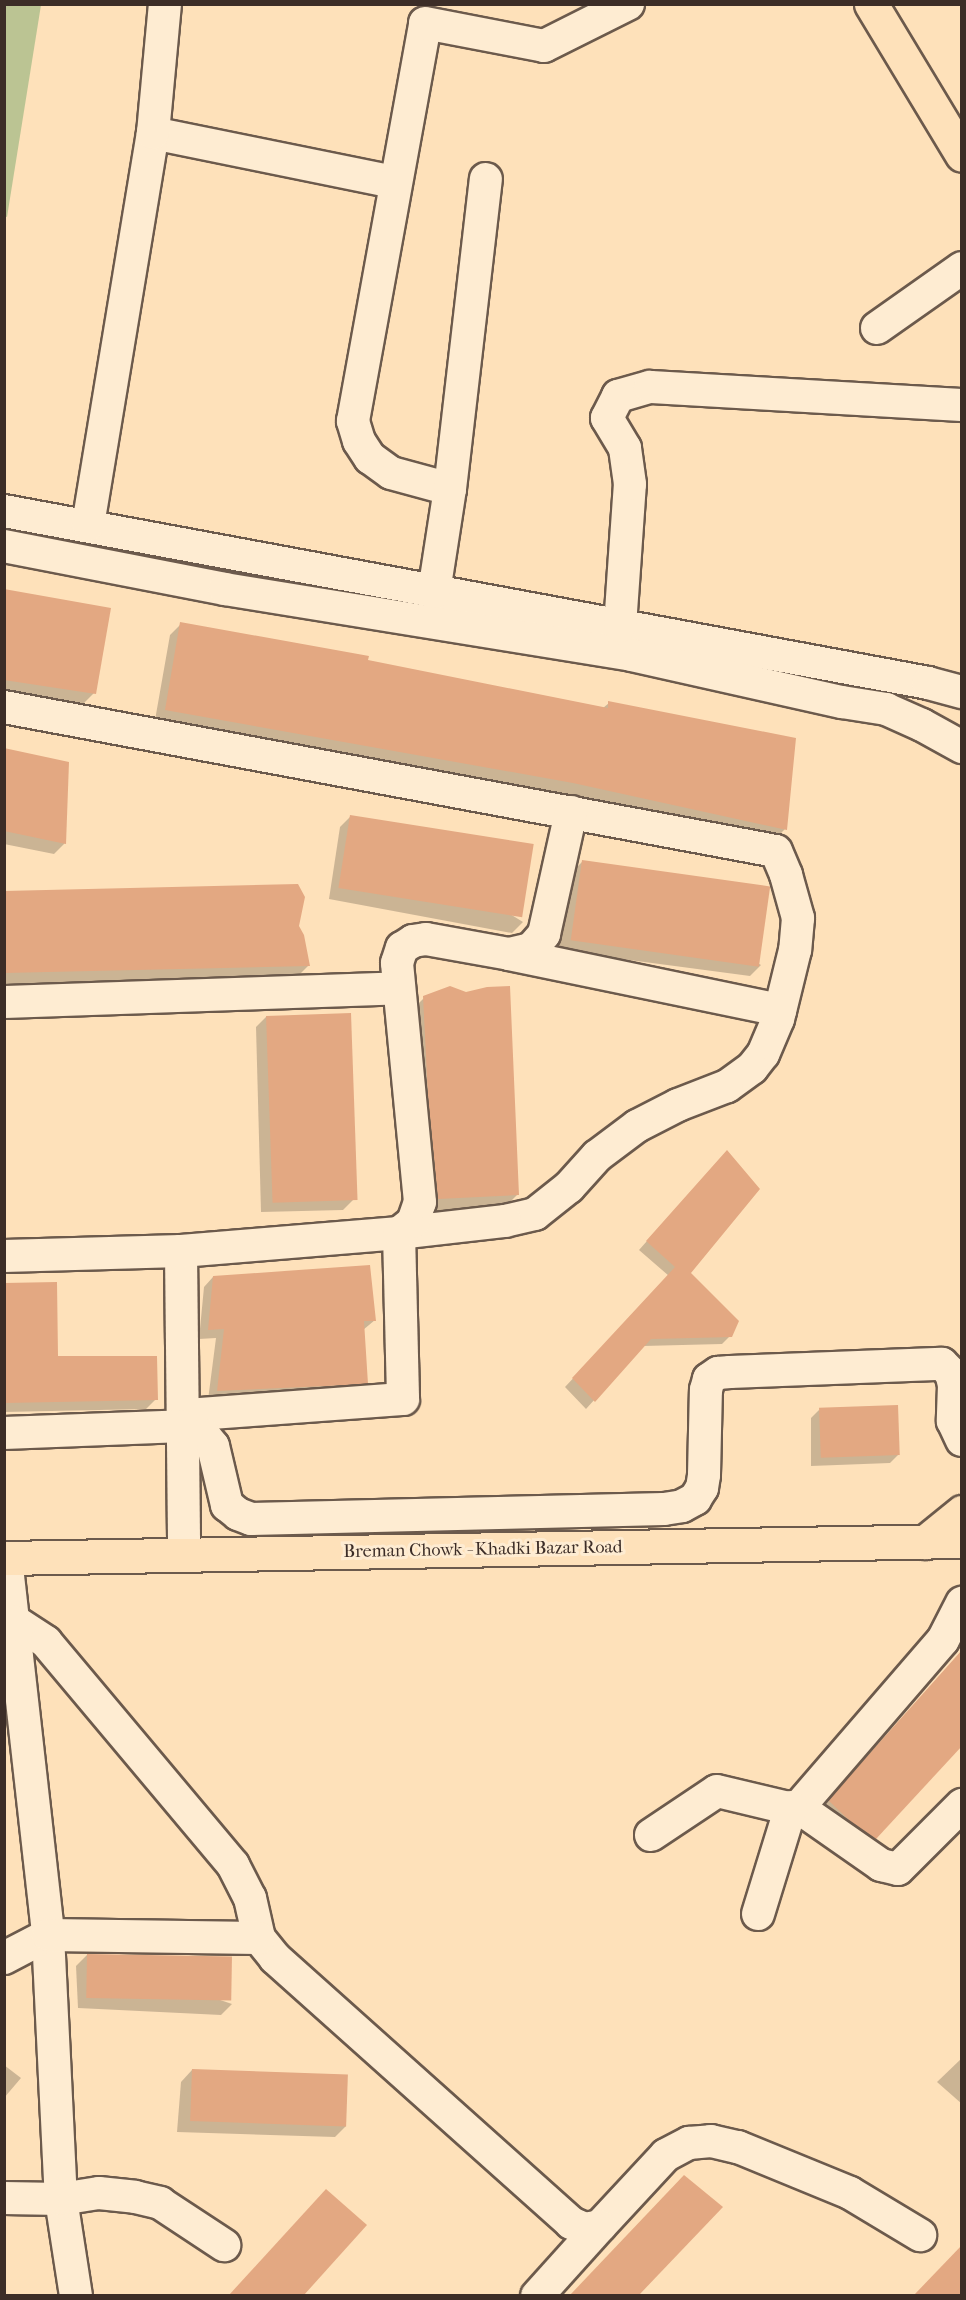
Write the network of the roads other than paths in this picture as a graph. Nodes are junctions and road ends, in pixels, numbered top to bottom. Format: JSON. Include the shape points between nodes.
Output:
{"nodes":[{"id":1,"x":165,"y":4,"type":"edge"},
{"id":2,"x":628,"y":4,"type":"edge"},
{"id":3,"x":871,"y":4,"type":"edge"},
{"id":4,"x":952,"y":121,"type":"edge"},
{"id":5,"x":153,"y":133,"type":"junction"},
{"id":6,"x":962,"y":155,"type":"edge"},
{"id":7,"x":486,"y":178,"type":"dead end"},
{"id":8,"x":394,"y":182,"type":"junction"},
{"id":9,"x":962,"y":268,"type":"edge"},
{"id":10,"x":877,"y":328,"type":"dead end"},
{"id":11,"x":962,"y":405,"type":"edge"},
{"id":12,"x":450,"y":489,"type":"junction"},
{"id":13,"x":4,"y":511,"type":"edge"},
{"id":14,"x":88,"y":525,"type":"junction"},
{"id":15,"x":4,"y":546,"type":"edge"},
{"id":16,"x":434,"y":592,"type":"junction"},
{"id":17,"x":620,"y":626,"type":"junction"},
{"id":18,"x":962,"y":692,"type":"edge"},
{"id":19,"x":4,"y":707,"type":"edge"},
{"id":20,"x":962,"y":747,"type":"edge"},
{"id":21,"x":571,"y":812,"type":"junction"},
{"id":22,"x":509,"y":954,"type":"junction"},
{"id":23,"x":399,"y":987,"type":"junction"},
{"id":24,"x":4,"y":1002,"type":"edge"},
{"id":25,"x":780,"y":1010,"type":"junction"},
{"id":26,"x":399,"y":1233,"type":"junction"},
{"id":27,"x":181,"y":1251,"type":"junction"},
{"id":28,"x":4,"y":1256,"type":"edge"},
{"id":29,"x":183,"y":1420,"type":"junction"},
{"id":30,"x":4,"y":1433,"type":"edge"},
{"id":31,"x":962,"y":1440,"type":"edge"},
{"id":32,"x":962,"y":1512,"type":"edge"},
{"id":33,"x":962,"y":1541,"type":"edge"},
{"id":34,"x":925,"y":1542,"type":"junction"},
{"id":35,"x":184,"y":1555,"type":"junction"},
{"id":36,"x":5,"y":1558,"type":"edge"},
{"id":37,"x":962,"y":1603,"type":"edge"},
{"id":38,"x":14,"y":1622,"type":"junction"},
{"id":39,"x":75,"y":1678,"type":"junction"},
{"id":40,"x":21,"y":1692,"type":"junction"},
{"id":41,"x":962,"y":1805,"type":"edge"},
{"id":42,"x":794,"y":1808,"type":"junction"},
{"id":43,"x":651,"y":1835,"type":"dead end"},
{"id":44,"x":758,"y":1914,"type":"dead end"},
{"id":45,"x":48,"y":1935,"type":"junction"},
{"id":46,"x":259,"y":1938,"type":"junction"},
{"id":47,"x":4,"y":1958,"type":"edge"},
{"id":48,"x":4,"y":2198,"type":"edge"},
{"id":49,"x":61,"y":2199,"type":"junction"},
{"id":50,"x":600,"y":2226,"type":"junction"},
{"id":51,"x":920,"y":2235,"type":"dead end"},
{"id":52,"x":224,"y":2245,"type":"dead end"},
{"id":53,"x":76,"y":2295,"type":"edge"},
{"id":54,"x":537,"y":2295,"type":"edge"}],
"edges":[{"from":1,"to":5,"type":"street"},
{"from":2,"to":8,"type":"street","via":[[544,46],[425,22]]},
{"from":3,"to":4,"type":"main road"},
{"from":4,"to":6,"type":"main road"},
{"from":5,"to":8,"type":"street"},
{"from":5,"to":14,"type":"street"},
{"from":7,"to":12,"type":"street"},
{"from":8,"to":12,"type":"street","via":[[353,421],[370,458],[391,473]]},
{"from":9,"to":10,"type":"street"},
{"from":11,"to":17,"type":"street","via":[[650,387],[618,396],[607,418],[625,448],[630,484]]},
{"from":12,"to":16,"type":"street"},
{"from":13,"to":14,"type":"street"},
{"from":14,"to":16,"type":"street"},
{"from":15,"to":20,"type":"street","via":[[225,589],[631,655],[886,710],[922,724]]},
{"from":16,"to":17,"type":"street"},
{"from":17,"to":18,"type":"street"},
{"from":19,"to":21,"type":"street"},
{"from":21,"to":22,"type":"street","via":[[544,934],[531,949]]},
{"from":21,"to":25,"type":"street","via":[[776,851],[798,918],[795,950]]},
{"from":22,"to":23,"type":"street","via":[[426,939],[412,941],[402,948],[397,963]]},
{"from":22,"to":25,"type":"street"},
{"from":23,"to":24,"type":"street"},
{"from":23,"to":26,"type":"street","via":[[420,1202],[412,1222]]},
{"from":25,"to":26,"type":"street","via":[[764,1054],[752,1068],[727,1086],[637,1126],[597,1156],[569,1187],[535,1214]]},
{"from":26,"to":27,"type":"street"},
{"from":26,"to":29,"type":"street","via":[[403,1399]]},
{"from":27,"to":28,"type":"street"},
{"from":27,"to":29,"type":"street"},
{"from":29,"to":30,"type":"street"},
{"from":29,"to":31,"type":"street","via":[[213,1446],[227,1504],[251,1519],[682,1506],[702,1488],[706,1390],[709,1379],[718,1373],[942,1364],[951,1373],[953,1421]]},
{"from":29,"to":35,"type":"street"},
{"from":32,"to":34,"type":"main road"},
{"from":33,"to":34,"type":"main road","name":"Breman Chowk - Khadki Bazar Road"},
{"from":34,"to":35,"type":"main road","name":"Breman Chowk - Khadki Bazar Road"},
{"from":35,"to":36,"type":"main road","name":"Breman Chowk - Khadki Bazar Road"},
{"from":36,"to":38,"type":"street"},
{"from":37,"to":42,"type":"street","via":[[943,1640]]},
{"from":38,"to":39,"type":"street","via":[[46,1642]]},
{"from":38,"to":40,"type":"street"},
{"from":39,"to":40,"type":"street","via":[[42,1680]]},
{"from":39,"to":46,"type":"street","via":[[233,1865],[250,1898]]},
{"from":40,"to":45,"type":"street"},
{"from":41,"to":42,"type":"street","via":[[898,1869],[881,1865]]},
{"from":42,"to":43,"type":"street","via":[[717,1791]]},
{"from":42,"to":44,"type":"street"},
{"from":45,"to":46,"type":"street"},
{"from":45,"to":47,"type":"street"},
{"from":45,"to":49,"type":"street"},
{"from":46,"to":50,"type":"street","via":[[334,2012],[571,2223],[585,2229]]},
{"from":48,"to":49,"type":"street"},
{"from":49,"to":52,"type":"street","via":[[99,2193],[160,2203]]},
{"from":49,"to":53,"type":"street"},
{"from":50,"to":51,"type":"street","via":[[666,2155],[689,2143],[711,2141],[738,2147],[850,2193]]},
{"from":50,"to":54,"type":"street"}]}
